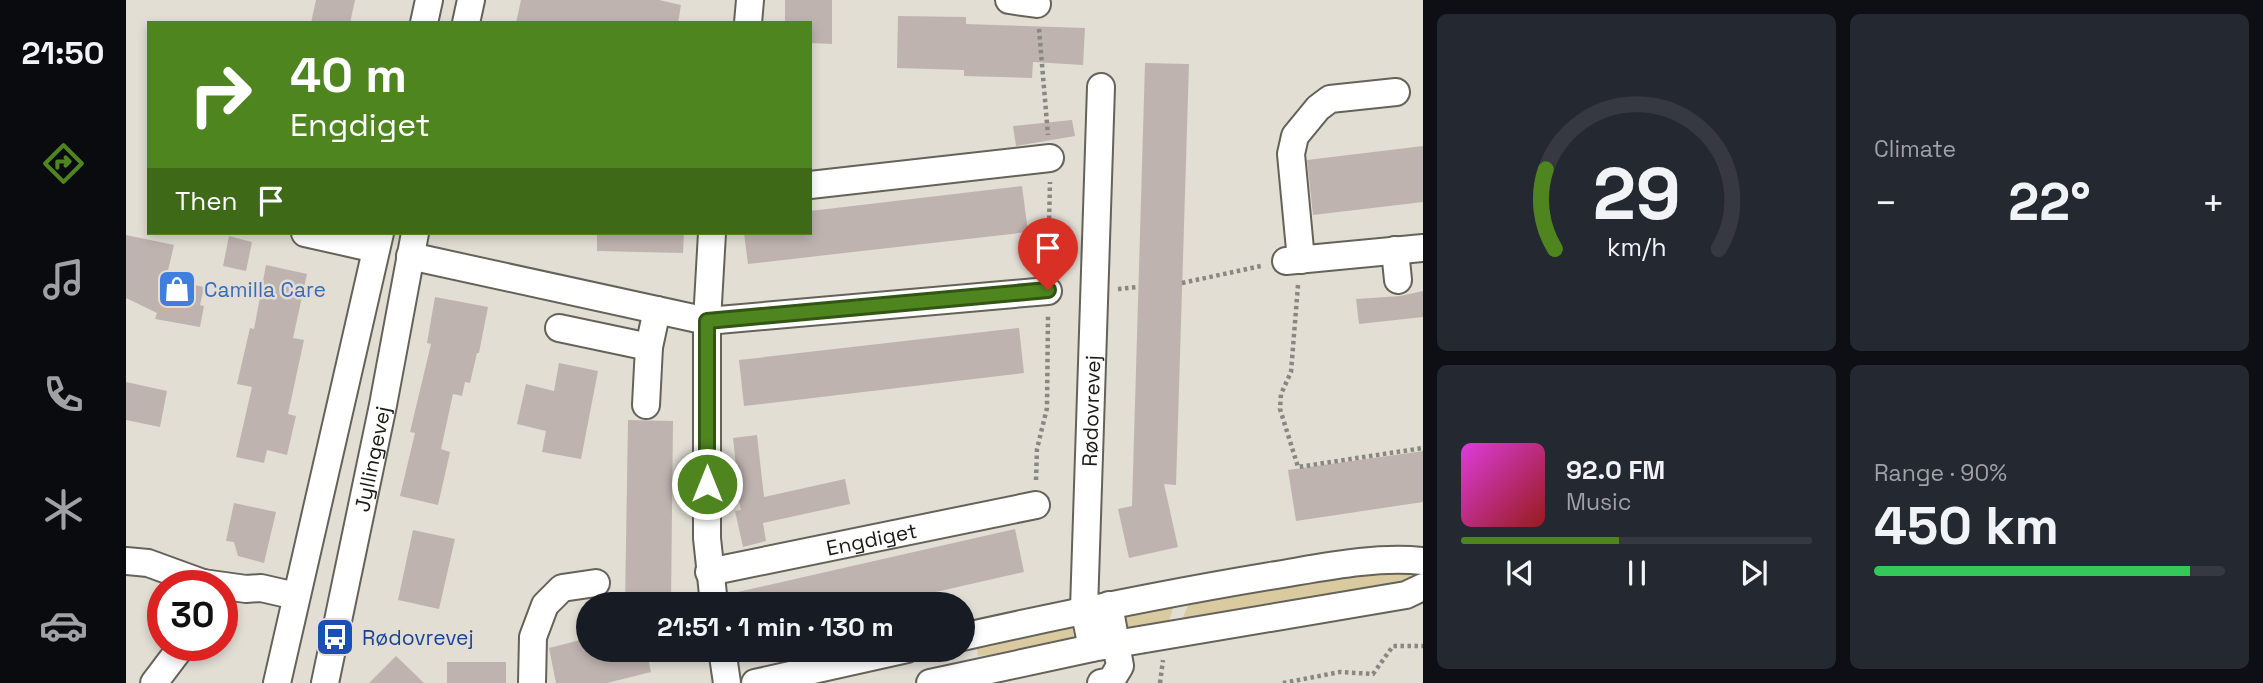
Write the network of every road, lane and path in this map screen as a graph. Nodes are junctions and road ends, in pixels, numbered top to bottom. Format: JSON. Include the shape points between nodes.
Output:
{"nodes":[{"id":1,"x":429,"y":0,"type":"edge"},
{"id":2,"x":471,"y":0,"type":"edge"},
{"id":3,"x":750,"y":0,"type":"edge"},
{"id":4,"x":1009,"y":0,"type":"edge"},
{"id":5,"x":1037,"y":4,"type":"joint"},
{"id":6,"x":424,"y":21,"type":"edge"},
{"id":7,"x":466,"y":21,"type":"edge"},
{"id":8,"x":748,"y":21,"type":"edge"},
{"id":9,"x":1101,"y":87,"type":"dead end"},
{"id":10,"x":1396,"y":92,"type":"dead end"},
{"id":11,"x":1050,"y":158,"type":"junction"},
{"id":12,"x":812,"y":186,"type":"edge"},
{"id":13,"x":323,"y":235,"type":"edge"},
{"id":14,"x":712,"y":235,"type":"edge"},
{"id":15,"x":378,"y":241,"type":"edge"},
{"id":16,"x":412,"y":244,"type":"edge"},
{"id":17,"x":1423,"y":248,"type":"edge"},
{"id":18,"x":1395,"y":250,"type":"junction"},
{"id":19,"x":1293,"y":260,"type":"junction"},
{"id":20,"x":1398,"y":280,"type":"dead end"},
{"id":21,"x":1182,"y":283,"type":"dead end"},
{"id":22,"x":1048,"y":290,"type":"junction"},
{"id":23,"x":657,"y":310,"type":"junction"},
{"id":24,"x":707,"y":321,"type":"junction"},
{"id":25,"x":559,"y":328,"type":"dead end"},
{"id":26,"x":649,"y":347,"type":"junction"},
{"id":27,"x":646,"y":405,"type":"dead end"},
{"id":28,"x":1423,"y":448,"type":"edge"},
{"id":29,"x":1036,"y":505,"type":"joint"},
{"id":30,"x":126,"y":561,"type":"edge"},
{"id":31,"x":1423,"y":561,"type":"edge"},
{"id":32,"x":171,"y":570,"type":"edge"},
{"id":33,"x":709,"y":572,"type":"junction"},
{"id":34,"x":596,"y":583,"type":"dead end"},
{"id":35,"x":1423,"y":587,"type":"edge"},
{"id":36,"x":238,"y":588,"type":"edge"},
{"id":37,"x":712,"y":592,"type":"edge"},
{"id":38,"x":296,"y":596,"type":"junction"},
{"id":39,"x":1097,"y":607,"type":"junction"},
{"id":40,"x":975,"y":634,"type":"edge"},
{"id":41,"x":1105,"y":646,"type":"junction"},
{"id":42,"x":1423,"y":646,"type":"edge"},
{"id":43,"x":171,"y":661,"type":"edge"},
{"id":44,"x":724,"y":662,"type":"edge"},
{"id":45,"x":849,"y":662,"type":"edge"},
{"id":46,"x":967,"y":679,"type":"edge"},
{"id":47,"x":154,"y":683,"type":"edge"},
{"id":48,"x":276,"y":683,"type":"edge"},
{"id":49,"x":325,"y":683,"type":"edge"},
{"id":50,"x":532,"y":683,"type":"edge"},
{"id":51,"x":727,"y":683,"type":"edge"},
{"id":52,"x":755,"y":683,"type":"edge"},
{"id":53,"x":930,"y":683,"type":"edge"},
{"id":54,"x":1101,"y":683,"type":"edge"},
{"id":55,"x":1283,"y":683,"type":"edge"}],
"edges":[{"from":1,"to":6,"type":"street"},
{"from":2,"to":7,"type":"street"},
{"from":3,"to":8,"type":"street"},
{"from":4,"to":5,"type":"street"},
{"from":5,"to":11,"type":"path"},
{"from":9,"to":39,"type":"street","name":"Rødovrevej"},
{"from":10,"to":19,"type":"street","via":[[1330,99],[1295,136],[1291,155]]},
{"from":11,"to":12,"type":"street"},
{"from":11,"to":22,"type":"path"},
{"from":13,"to":15,"type":"street","name":"Jyllingevej"},
{"from":14,"to":24,"type":"street"},
{"from":15,"to":38,"type":"street","name":"Jyllingevej"},
{"from":16,"to":23,"type":"street"},
{"from":16,"to":49,"type":"street","name":"Jyllingevej"},
{"from":17,"to":18,"type":"street"},
{"from":18,"to":19,"type":"street"},
{"from":18,"to":20,"type":"street"},
{"from":19,"to":21,"type":"path"},
{"from":19,"to":28,"type":"path","via":[[1291,372],[1280,409],[1298,467]]},
{"from":22,"to":24,"type":"street"},
{"from":22,"to":29,"type":"path","via":[[1047,408],[1037,449]]},
{"from":23,"to":24,"type":"street"},
{"from":23,"to":26,"type":"street"},
{"from":24,"to":33,"type":"street"},
{"from":25,"to":26,"type":"street"},
{"from":26,"to":27,"type":"street"},
{"from":29,"to":33,"type":"street","name":"Engdiget"},
{"from":30,"to":32,"type":"street"},
{"from":31,"to":39,"type":"street","via":[[1334,566]]},
{"from":33,"to":37,"type":"street"},
{"from":34,"to":50,"type":"street","via":[[562,589],[545,605],[533,637]]},
{"from":35,"to":41,"type":"street","via":[[1406,596]]},
{"from":36,"to":38,"type":"street"},
{"from":38,"to":48,"type":"street","name":"Jyllingevej"},
{"from":39,"to":40,"type":"street"},
{"from":39,"to":41,"type":"street","name":"Rødovrevej"},
{"from":41,"to":46,"type":"street"},
{"from":41,"to":54,"type":"street","name":"Rødovrevej","via":[[1120,666],[1111,681]]},
{"from":42,"to":55,"type":"path","via":[[1393,646],[1373,674],[1340,672]]},
{"from":43,"to":47,"type":"street"},
{"from":44,"to":51,"type":"street"},
{"from":45,"to":52,"type":"street"},
{"from":46,"to":53,"type":"street"}]}
